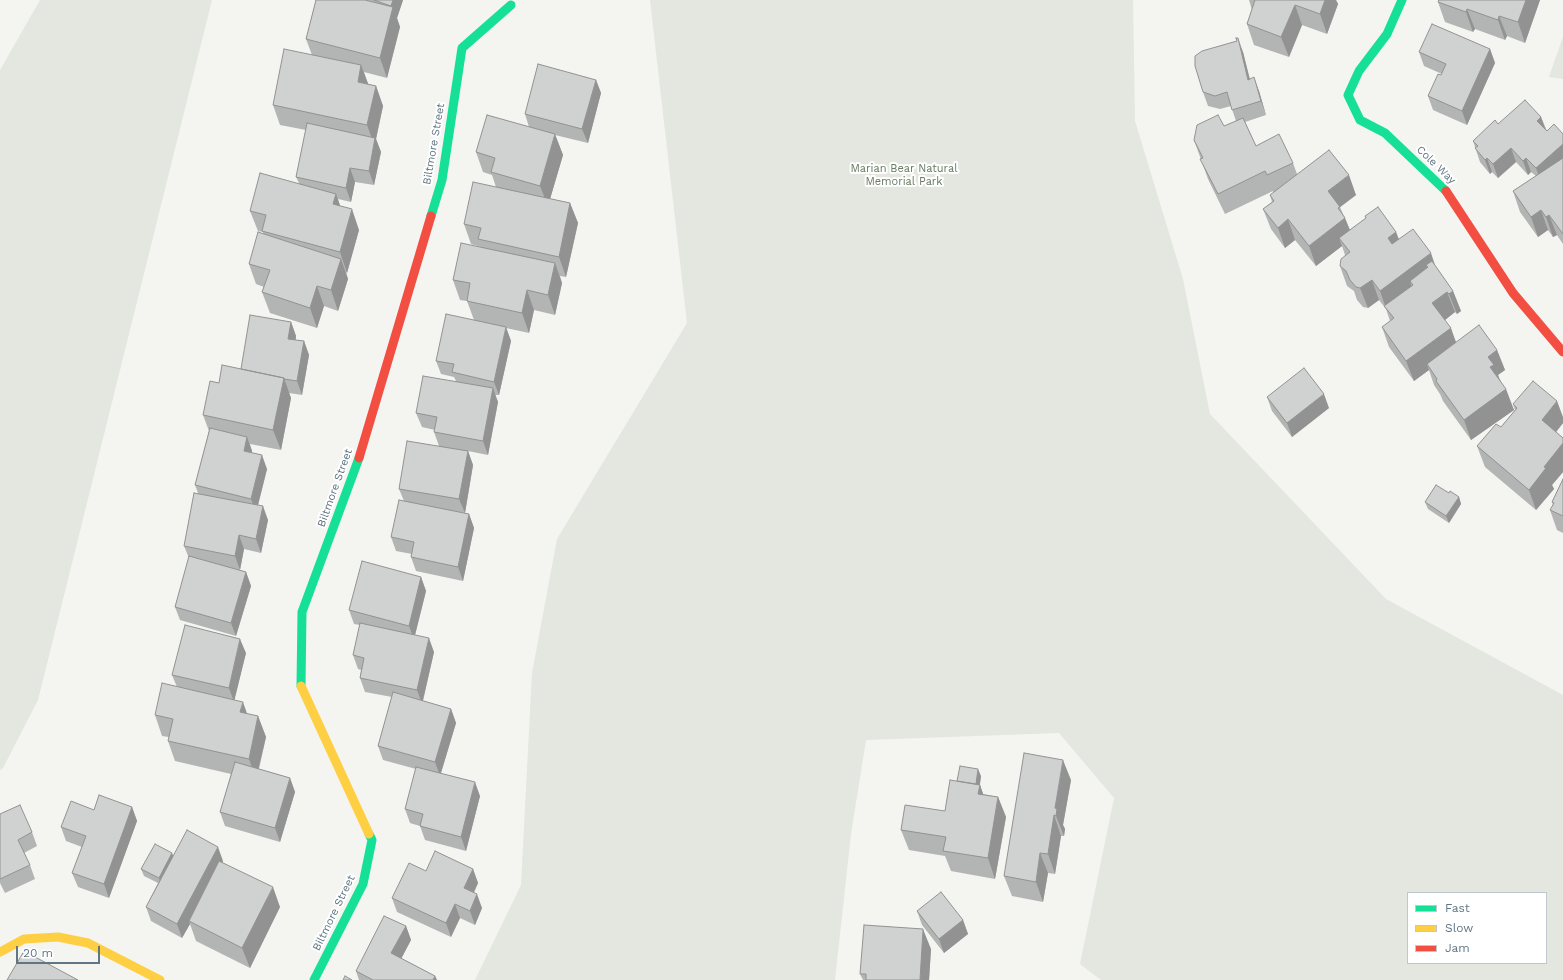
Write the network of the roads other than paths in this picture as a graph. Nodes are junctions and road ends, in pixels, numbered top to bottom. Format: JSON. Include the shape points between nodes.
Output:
{"nodes":[{"id":1,"x":1402,"y":0,"type":"edge"},
{"id":2,"x":511,"y":5,"type":"dead end"},
{"id":3,"x":1563,"y":352,"type":"edge"},
{"id":4,"x":0,"y":952,"type":"edge"},
{"id":5,"x":160,"y":980,"type":"edge"},
{"id":6,"x":314,"y":980,"type":"edge"}],
"edges":[{"from":1,"to":3,"type":"street","name":"Cole Way","via":[[1387,34],[1359,71],[1348,95],[1360,120],[1385,133],[1446,191],[1513,293]]},
{"from":2,"to":6,"type":"street","name":"Biltmore Street","via":[[462,48],[442,180],[356,468],[302,612],[301,688],[372,840],[363,884]]},
{"from":4,"to":5,"type":"street","via":[[24,939],[58,937],[88,943]]}]}
